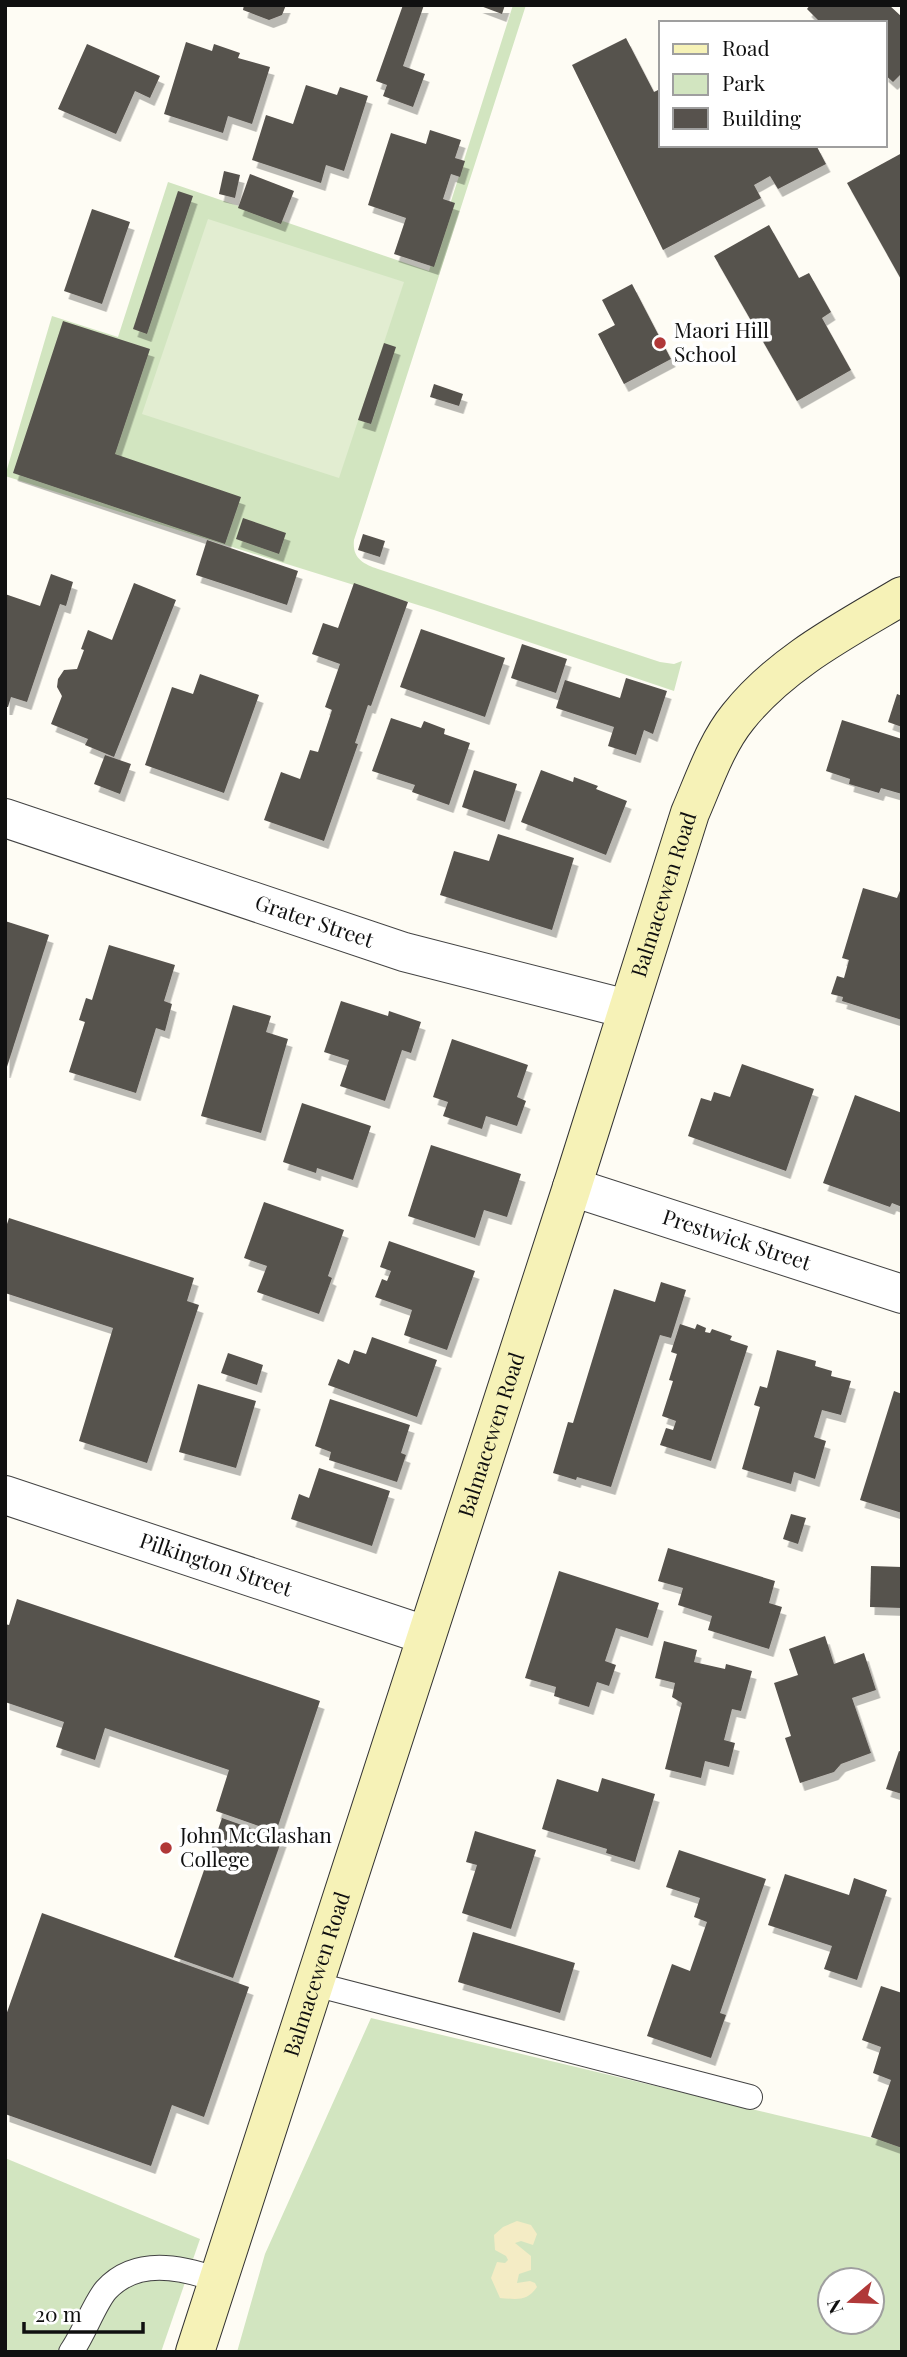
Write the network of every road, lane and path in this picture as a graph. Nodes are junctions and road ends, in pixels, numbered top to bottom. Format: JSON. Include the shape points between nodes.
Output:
{"nodes":[{"id":1,"x":902,"y":596,"type":"edge"},
{"id":2,"x":5,"y":818,"type":"edge"},
{"id":3,"x":627,"y":1009,"type":"junction"},
{"id":4,"x":572,"y":1187,"type":"junction"},
{"id":5,"x":902,"y":1294,"type":"edge"},
{"id":6,"x":5,"y":1495,"type":"edge"},
{"id":7,"x":425,"y":1635,"type":"junction"},
{"id":8,"x":314,"y":1984,"type":"junction"},
{"id":9,"x":750,"y":2097,"type":"dead end"},
{"id":10,"x":218,"y":2280,"type":"junction"},
{"id":11,"x":71,"y":2352,"type":"edge"},
{"id":12,"x":195,"y":2352,"type":"edge"}],
"edges":[{"from":1,"to":3,"type":"street","name":"Balmacewen Road","via":[[775,677],[737,718],[715,754],[690,813]]},
{"from":2,"to":3,"type":"street","name":"Grater Street","via":[[404,952]]},
{"from":3,"to":4,"type":"street","name":"Balmacewen Road"},
{"from":4,"to":5,"type":"street","name":"Prestwick Street"},
{"from":4,"to":7,"type":"street","name":"Balmacewen Road"},
{"from":6,"to":7,"type":"street","name":"Pilkington Street"},
{"from":7,"to":8,"type":"street","name":"Balmacewen Road"},
{"from":8,"to":9,"type":"lane"},
{"from":8,"to":10,"type":"street","name":"Balmacewen Road"},
{"from":10,"to":11,"type":"lane","via":[[167,2266],[124,2276],[106,2291]]},
{"from":10,"to":12,"type":"street","name":"Balmacewen Road"}]}
